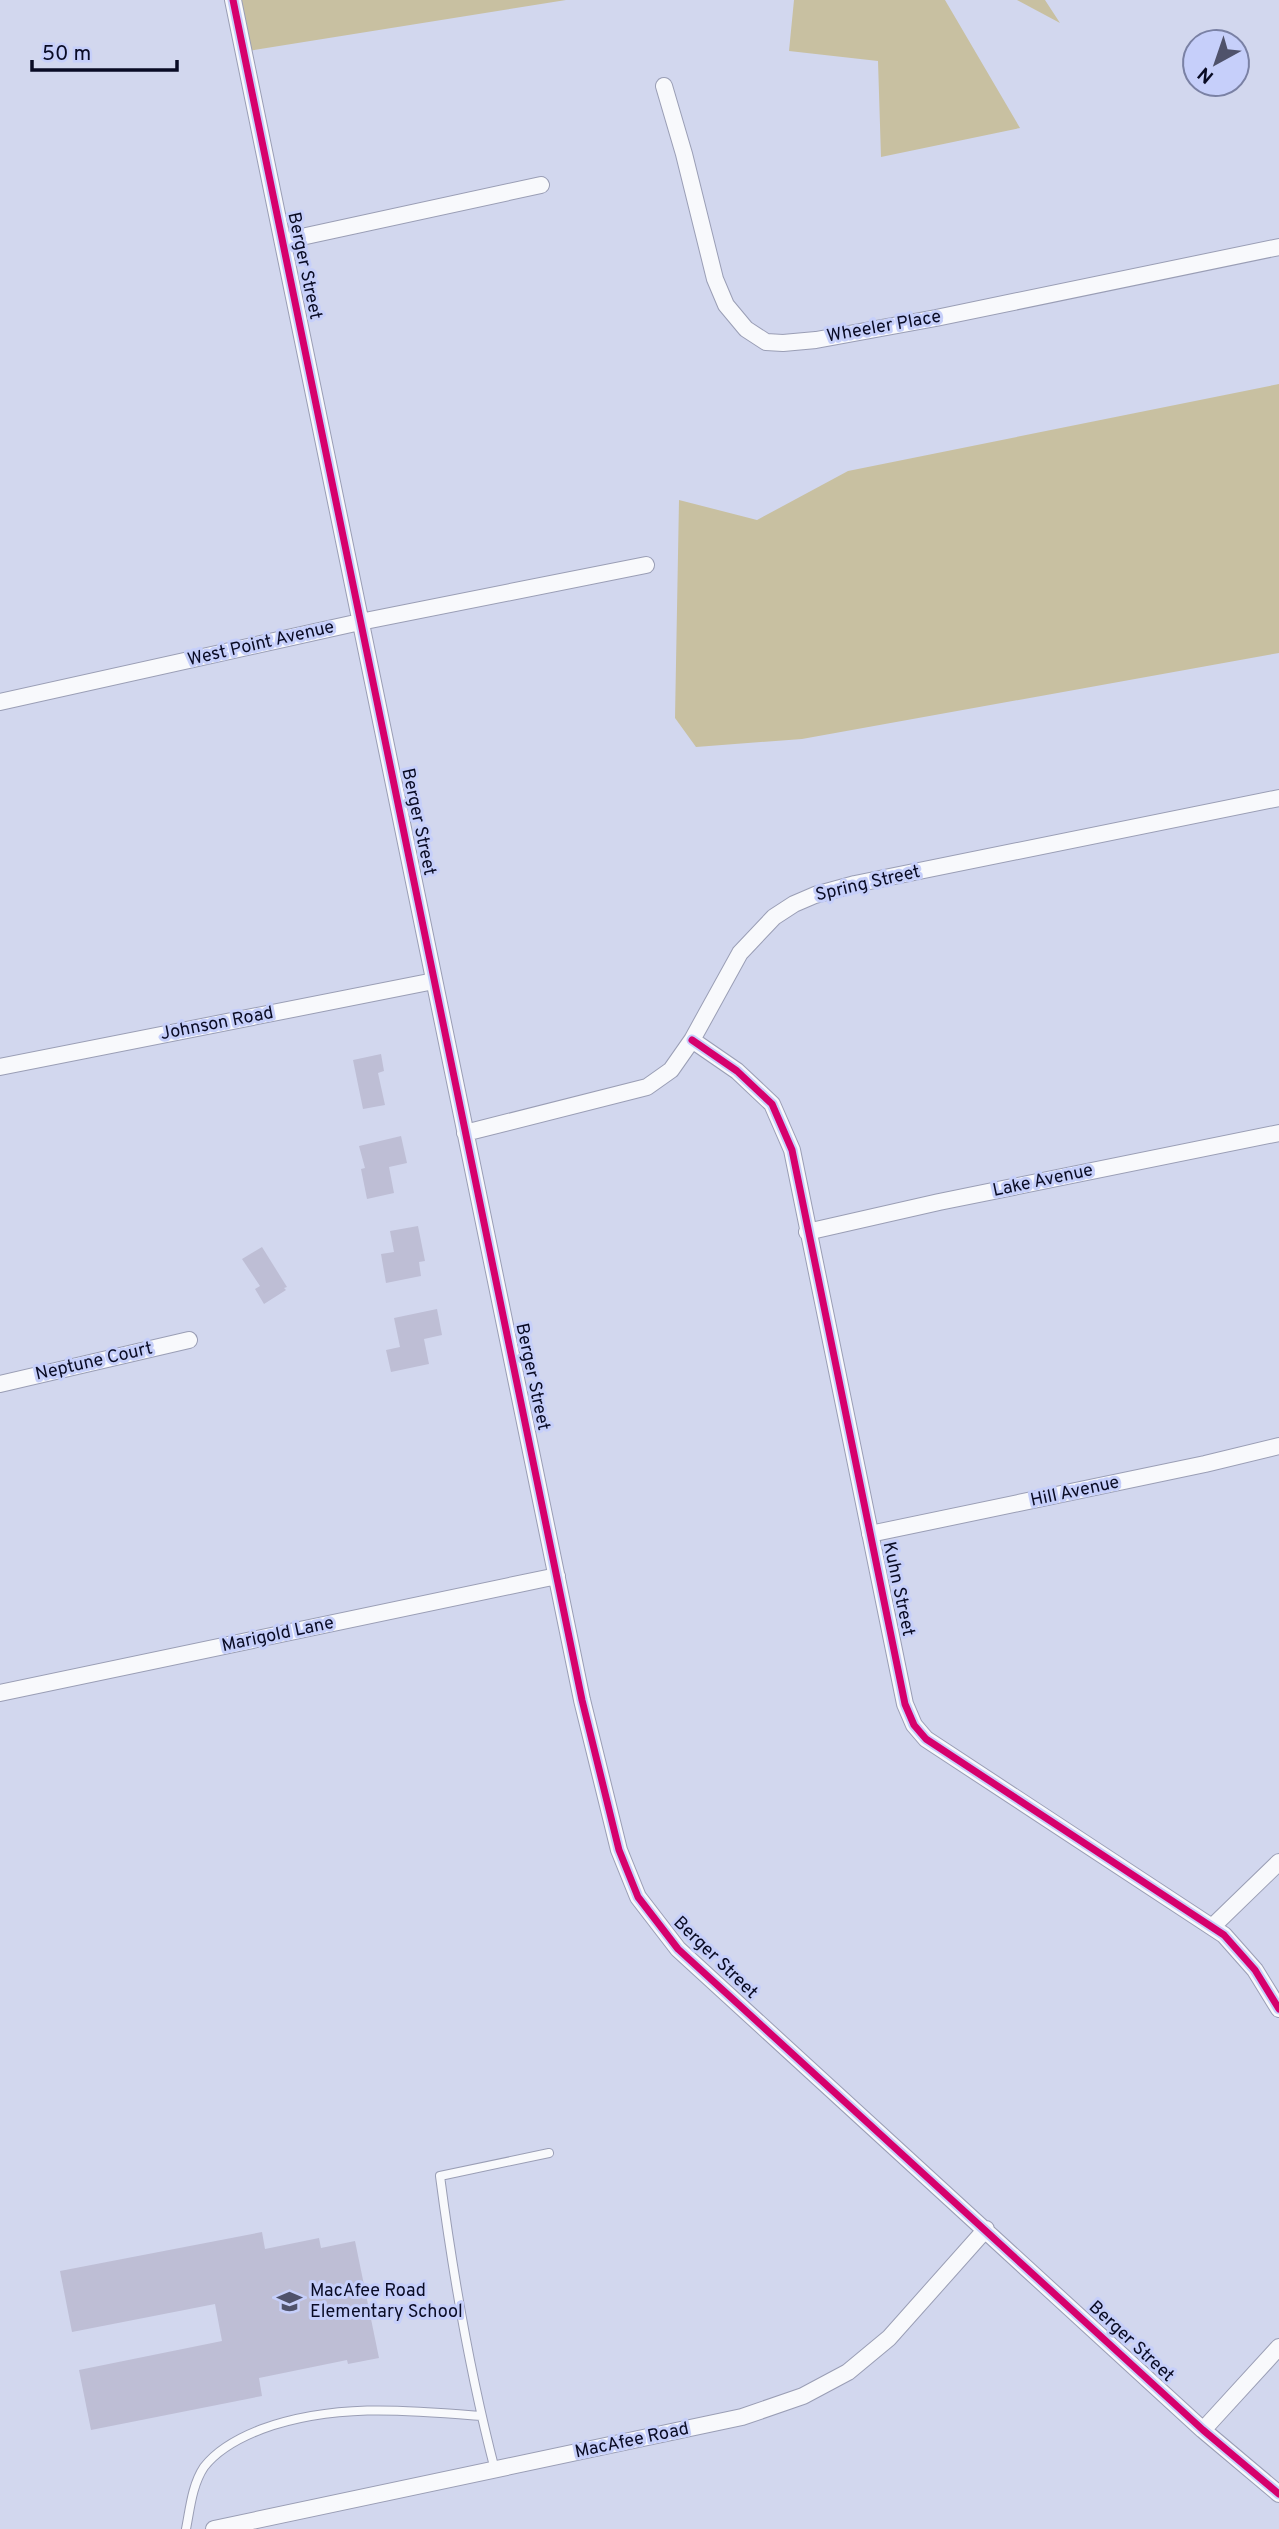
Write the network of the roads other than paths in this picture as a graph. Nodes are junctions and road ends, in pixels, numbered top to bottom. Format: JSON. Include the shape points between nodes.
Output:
{"nodes":[{"id":1,"x":233,"y":0,"type":"edge"},
{"id":2,"x":664,"y":86,"type":"dead end"},
{"id":3,"x":541,"y":185,"type":"dead end"},
{"id":4,"x":284,"y":241,"type":"junction"},
{"id":5,"x":1279,"y":247,"type":"edge"},
{"id":6,"x":646,"y":565,"type":"dead end"},
{"id":7,"x":360,"y":622,"type":"junction"},
{"id":8,"x":0,"y":702,"type":"edge"},
{"id":9,"x":1279,"y":798,"type":"edge"},
{"id":10,"x":435,"y":981,"type":"junction"},
{"id":11,"x":692,"y":1040,"type":"junction"},
{"id":12,"x":0,"y":1067,"type":"edge"},
{"id":13,"x":465,"y":1133,"type":"junction"},
{"id":14,"x":1279,"y":1133,"type":"edge"},
{"id":15,"x":807,"y":1232,"type":"junction"},
{"id":16,"x":189,"y":1340,"type":"dead end"},
{"id":17,"x":0,"y":1384,"type":"edge"},
{"id":18,"x":1279,"y":1446,"type":"edge"},
{"id":19,"x":870,"y":1534,"type":"junction"},
{"id":20,"x":557,"y":1576,"type":"junction"},
{"id":21,"x":0,"y":1693,"type":"edge"},
{"id":22,"x":1279,"y":1862,"type":"edge"},
{"id":23,"x":1212,"y":1927,"type":"junction"},
{"id":24,"x":1279,"y":2009,"type":"edge"},
{"id":25,"x":548,"y":2153,"type":"dead end"},
{"id":26,"x":986,"y":2229,"type":"junction"},
{"id":27,"x":1279,"y":2347,"type":"edge"},
{"id":28,"x":481,"y":2416,"type":"junction"},
{"id":29,"x":1203,"y":2430,"type":"junction"},
{"id":30,"x":495,"y":2470,"type":"junction"},
{"id":31,"x":1279,"y":2494,"type":"edge"},
{"id":32,"x":186,"y":2529,"type":"edge"},
{"id":33,"x":214,"y":2529,"type":"edge"}],
"edges":[{"from":1,"to":4,"type":"street","name":"Berger Street"},
{"from":2,"to":5,"type":"street","name":"Wheeler Place","via":[[715,279],[726,305],[746,329],[766,342],[816,340],[936,318]]},
{"from":3,"to":4,"type":"street"},
{"from":4,"to":7,"type":"street","name":"Berger Street"},
{"from":6,"to":7,"type":"street","name":"West Point Avenue"},
{"from":7,"to":8,"type":"street","name":"West Point Avenue"},
{"from":7,"to":10,"type":"street","name":"Berger Street"},
{"from":9,"to":11,"type":"street","name":"Spring Street","via":[[855,884],[805,899],[774,916],[740,953]]},
{"from":10,"to":12,"type":"street","name":"Johnson Road"},
{"from":10,"to":13,"type":"street","name":"Berger Street"},
{"from":11,"to":13,"type":"street","name":"Spring Street","via":[[671,1069],[648,1087]]},
{"from":11,"to":15,"type":"street","name":"Kuhn Street","via":[[737,1071],[772,1104],[792,1150]]},
{"from":13,"to":20,"type":"street","name":"Berger Street"},
{"from":14,"to":15,"type":"street","name":"Lake Avenue"},
{"from":15,"to":19,"type":"street","name":"Kuhn Street"},
{"from":16,"to":17,"type":"street","name":"Neptune Court"},
{"from":18,"to":19,"type":"street","name":"Hill Avenue"},
{"from":19,"to":23,"type":"street","name":"Kuhn Street","via":[[905,1704],[926,1739]]},
{"from":20,"to":21,"type":"street","name":"Marigold Lane"},
{"from":20,"to":26,"type":"street","name":"Berger Street","via":[[619,1850],[643,1905],[678,1949]]},
{"from":22,"to":23,"type":"street"},
{"from":23,"to":24,"type":"street","name":"Kuhn Street","via":[[1255,1970]]},
{"from":25,"to":28,"type":"lane","via":[[440,2176]]},
{"from":26,"to":29,"type":"street","name":"Berger Street"},
{"from":26,"to":30,"type":"street","name":"MacAfee Road","via":[[889,2338],[848,2372],[803,2396],[742,2417]]},
{"from":27,"to":29,"type":"street"},
{"from":28,"to":30,"type":"lane"},
{"from":28,"to":32,"type":"lane","via":[[353,2410],[302,2418],[248,2434],[202,2470]]},
{"from":29,"to":31,"type":"street","name":"Berger Street"},
{"from":30,"to":33,"type":"street","name":"MacAfee Road"}]}
